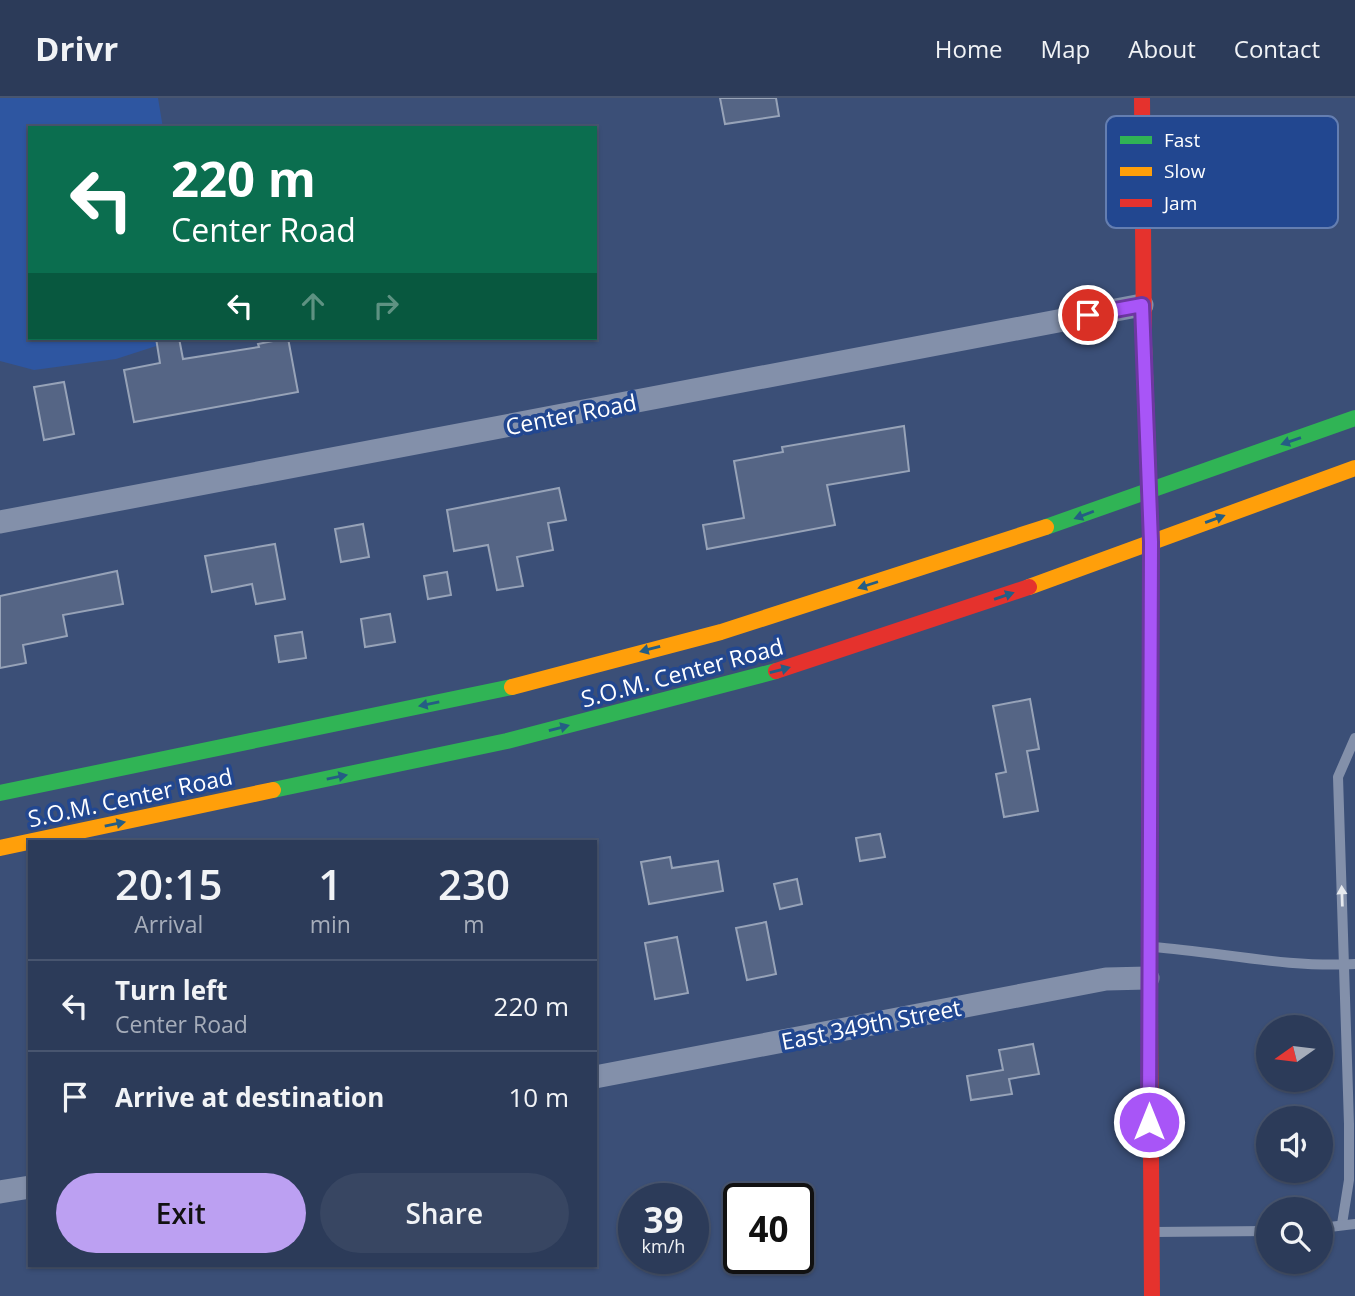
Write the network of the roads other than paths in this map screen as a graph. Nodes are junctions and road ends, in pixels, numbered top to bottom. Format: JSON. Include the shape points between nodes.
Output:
{"nodes":[{"id":1,"x":1142,"y":98,"type":"edge"},
{"id":2,"x":1142,"y":116,"type":"edge"},
{"id":3,"x":1142,"y":228,"type":"edge"},
{"id":4,"x":1142,"y":305,"type":"junction"},
{"id":5,"x":1355,"y":418,"type":"edge"},
{"id":6,"x":1355,"y":468,"type":"edge"},
{"id":7,"x":1148,"y":491,"type":"junction"},
{"id":8,"x":0,"y":523,"type":"edge"},
{"id":9,"x":1151,"y":542,"type":"junction"},
{"id":10,"x":1355,"y":738,"type":"edge"},
{"id":11,"x":0,"y":793,"type":"edge"},
{"id":12,"x":38,"y":840,"type":"edge"},
{"id":13,"x":28,"y":842,"type":"edge"},
{"id":14,"x":0,"y":848,"type":"edge"},
{"id":15,"x":1149,"y":947,"type":"junction"},
{"id":16,"x":1350,"y":964,"type":"edge"},
{"id":17,"x":1148,"y":978,"type":"junction"},
{"id":18,"x":597,"y":1077,"type":"edge"},
{"id":19,"x":28,"y":1187,"type":"edge"},
{"id":20,"x":0,"y":1192,"type":"edge"},
{"id":21,"x":1342,"y":1224,"type":"junction"},
{"id":22,"x":1355,"y":1224,"type":"edge"},
{"id":23,"x":1333,"y":1226,"type":"edge"},
{"id":24,"x":1256,"y":1231,"type":"edge"},
{"id":25,"x":1151,"y":1232,"type":"junction"},
{"id":26,"x":1152,"y":1296,"type":"edge"}],
"edges":[{"from":1,"to":2,"type":"main road"},
{"from":3,"to":4,"type":"main road"},
{"from":4,"to":7,"type":"main road"},
{"from":4,"to":8,"type":"street","name":"Center Road"},
{"from":5,"to":7,"type":"main road","name":"S.O.M. Center Road","one_way":true},
{"from":9,"to":6,"type":"main road","name":"S.O.M. Center Road","one_way":true},
{"from":7,"to":9,"type":"main road"},
{"from":7,"to":11,"type":"main road","name":"S.O.M. Center Road","one_way":true,"via":[[782,613],[507,688]]},
{"from":12,"to":9,"type":"main road","name":"S.O.M. Center Road","one_way":true,"via":[[508,741],[770,673]]},
{"from":9,"to":15,"type":"main road"},
{"from":16,"to":10,"type":"lane","one_way":true,"via":[[1338,777]]},
{"from":14,"to":13,"type":"main road","name":"S.O.M. Center Road","one_way":true},
{"from":15,"to":16,"type":"lane","via":[[1310,966]]},
{"from":15,"to":17,"type":"main road"},
{"from":16,"to":21,"type":"lane","via":[[1349,1180]]},
{"from":17,"to":18,"type":"street","name":"East 349th Street","via":[[1106,979]]},
{"from":17,"to":25,"type":"main road"},
{"from":19,"to":20,"type":"street"},
{"from":21,"to":22,"type":"lane"},
{"from":21,"to":23,"type":"lane"},
{"from":24,"to":25,"type":"lane"},
{"from":25,"to":26,"type":"main road"}]}
